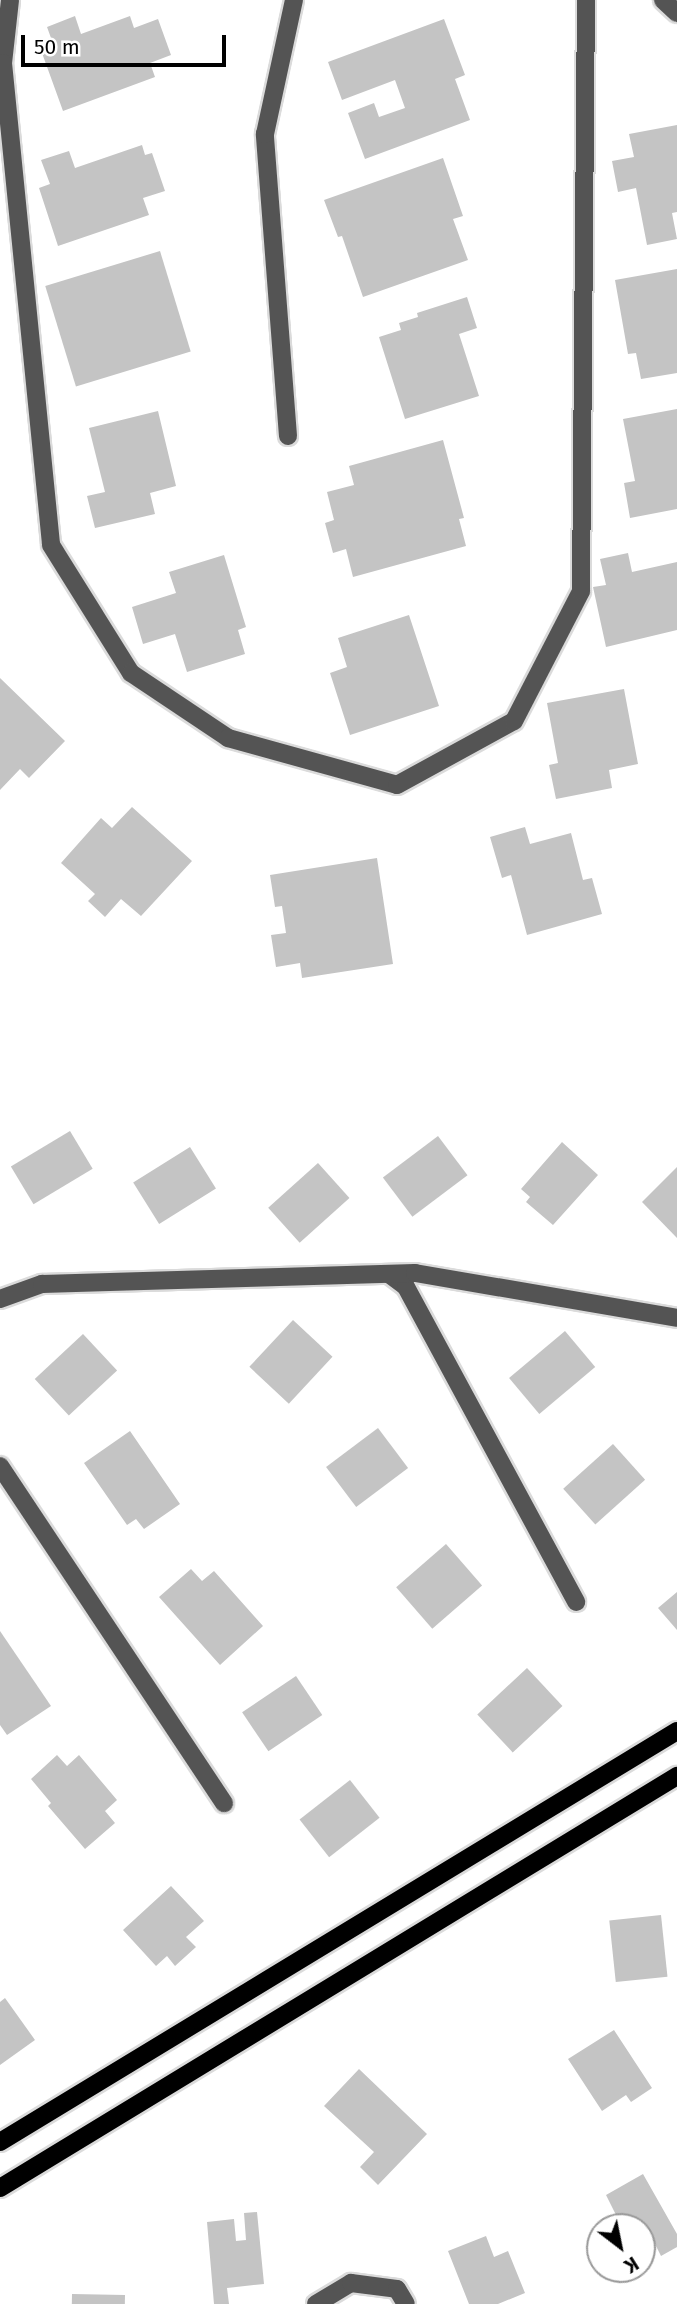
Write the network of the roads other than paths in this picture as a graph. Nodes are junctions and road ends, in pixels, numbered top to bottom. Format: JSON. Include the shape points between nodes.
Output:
{"nodes":[{"id":1,"x":10,"y":0,"type":"edge"},
{"id":2,"x":294,"y":0,"type":"edge"},
{"id":3,"x":586,"y":0,"type":"edge"},
{"id":4,"x":663,"y":0,"type":"edge"},
{"id":5,"x":677,"y":13,"type":"edge"},
{"id":6,"x":288,"y":436,"type":"dead end"},
{"id":7,"x":389,"y":1274,"type":"junction"},
{"id":8,"x":0,"y":1299,"type":"edge"},
{"id":9,"x":677,"y":1318,"type":"edge"},
{"id":10,"x":0,"y":1466,"type":"edge"},
{"id":11,"x":576,"y":1602,"type":"dead end"},
{"id":12,"x":677,"y":1731,"type":"edge"},
{"id":13,"x":677,"y":1776,"type":"edge"},
{"id":14,"x":224,"y":1803,"type":"dead end"},
{"id":15,"x":0,"y":2142,"type":"edge"},
{"id":16,"x":0,"y":2188,"type":"edge"},
{"id":17,"x":316,"y":2304,"type":"edge"},
{"id":18,"x":406,"y":2304,"type":"edge"}],
"edges":[{"from":1,"to":3,"type":"street","via":[[3,63],[51,545],[131,673],[228,738],[397,785],[514,720],[582,591]]},
{"from":2,"to":6,"type":"street","via":[[265,134]]},
{"from":4,"to":5,"type":"street"},
{"from":7,"to":8,"type":"street","via":[[42,1284]]},
{"from":7,"to":9,"type":"street","via":[[415,1273]]},
{"from":7,"to":11,"type":"street","via":[[406,1287]]},
{"from":10,"to":14,"type":"street"},
{"from":12,"to":15,"type":"main road"},
{"from":13,"to":16,"type":"main road"},
{"from":17,"to":18,"type":"street","via":[[351,2283],[397,2290]]}]}
